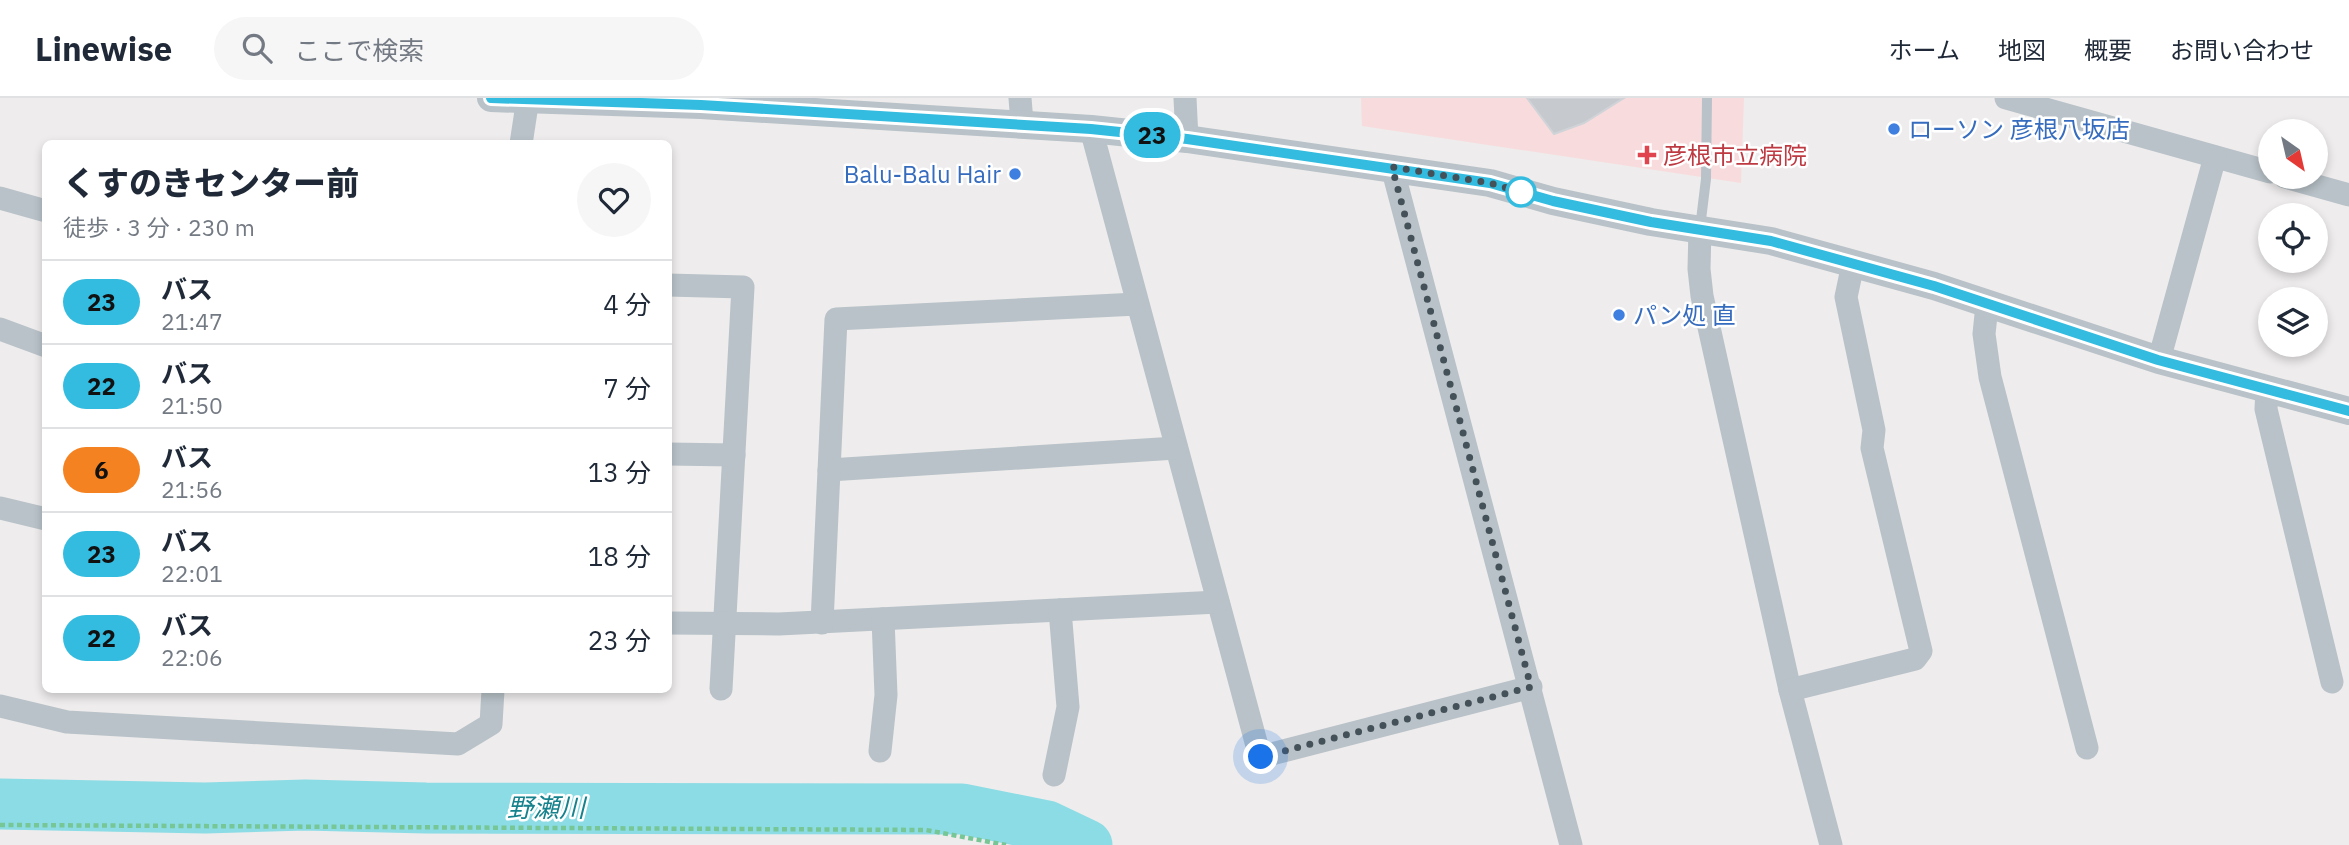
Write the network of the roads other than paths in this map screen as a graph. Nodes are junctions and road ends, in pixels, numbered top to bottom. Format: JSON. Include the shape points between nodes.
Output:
{"nodes":[{"id":1,"x":491,"y":98,"type":"edge"},
{"id":2,"x":1185,"y":98,"type":"edge"},
{"id":3,"x":1707,"y":98,"type":"edge"},
{"id":4,"x":2006,"y":98,"type":"edge"},
{"id":5,"x":528,"y":99,"type":"edge"},
{"id":6,"x":700,"y":102,"type":"edge"},
{"id":7,"x":860,"y":106,"type":"edge"},
{"id":8,"x":1021,"y":111,"type":"edge"},
{"id":9,"x":1091,"y":129,"type":"junction"},
{"id":10,"x":1187,"y":139,"type":"junction"},
{"id":11,"x":522,"y":140,"type":"edge"},
{"id":12,"x":2215,"y":157,"type":"junction"},
{"id":13,"x":1392,"y":167,"type":"junction"},
{"id":14,"x":2258,"y":169,"type":"edge"},
{"id":15,"x":2328,"y":189,"type":"edge"},
{"id":16,"x":2349,"y":195,"type":"edge"},
{"id":17,"x":0,"y":198,"type":"edge"},
{"id":18,"x":42,"y":210,"type":"edge"},
{"id":19,"x":1700,"y":228,"type":"junction"},
{"id":20,"x":1853,"y":264,"type":"junction"},
{"id":21,"x":672,"y":285,"type":"edge"},
{"id":22,"x":1137,"y":304,"type":"junction"},
{"id":23,"x":1987,"y":305,"type":"junction"},
{"id":24,"x":0,"y":329,"type":"edge"},
{"id":25,"x":42,"y":345,"type":"edge"},
{"id":26,"x":2158,"y":360,"type":"junction"},
{"id":27,"x":2267,"y":389,"type":"junction"},
{"id":28,"x":2349,"y":411,"type":"edge"},
{"id":29,"x":1176,"y":448,"type":"junction"},
{"id":30,"x":672,"y":454,"type":"edge"},
{"id":31,"x":734,"y":455,"type":"junction"},
{"id":32,"x":829,"y":470,"type":"junction"},
{"id":33,"x":0,"y":508,"type":"edge"},
{"id":34,"x":42,"y":518,"type":"edge"},
{"id":35,"x":1218,"y":602,"type":"junction"},
{"id":36,"x":1060,"y":610,"type":"junction"},
{"id":37,"x":883,"y":619,"type":"junction"},
{"id":38,"x":672,"y":623,"type":"edge"},
{"id":39,"x":822,"y":623,"type":"junction"},
{"id":40,"x":725,"y":624,"type":"junction"},
{"id":41,"x":2332,"y":682,"type":"dead end"},
{"id":42,"x":1531,"y":687,"type":"junction"},
{"id":43,"x":721,"y":689,"type":"dead end"},
{"id":44,"x":1790,"y":690,"type":"junction"},
{"id":45,"x":493,"y":693,"type":"edge"},
{"id":46,"x":0,"y":706,"type":"edge"},
{"id":47,"x":2087,"y":748,"type":"dead end"},
{"id":48,"x":880,"y":751,"type":"dead end"},
{"id":49,"x":1054,"y":775,"type":"dead end"},
{"id":50,"x":1571,"y":845,"type":"edge"},
{"id":51,"x":1831,"y":845,"type":"edge"}],
"edges":[{"from":1,"to":5,"type":"street"},
{"from":2,"to":10,"type":"street"},
{"from":3,"to":19,"type":"lane"},
{"from":4,"to":12,"type":"street"},
{"from":5,"to":6,"type":"street"},
{"from":5,"to":11,"type":"street"},
{"from":6,"to":7,"type":"street"},
{"from":7,"to":8,"type":"street"},
{"from":8,"to":9,"type":"street"},
{"from":9,"to":10,"type":"street"},
{"from":9,"to":22,"type":"street"},
{"from":10,"to":13,"type":"street"},
{"from":12,"to":14,"type":"street"},
{"from":12,"to":26,"type":"street"},
{"from":13,"to":19,"type":"street"},
{"from":13,"to":42,"type":"street"},
{"from":15,"to":16,"type":"street"},
{"from":17,"to":18,"type":"street"},
{"from":19,"to":20,"type":"street","via":[[1771,241]]},
{"from":19,"to":44,"type":"street","via":[[1702,296]]},
{"from":20,"to":23,"type":"street"},
{"from":20,"to":44,"type":"street","via":[[1846,297],[1874,430],[1872,448],[1921,650],[1915,659]]},
{"from":21,"to":31,"type":"street","via":[[743,288]]},
{"from":22,"to":29,"type":"street"},
{"from":22,"to":32,"type":"street","via":[[836,319]]},
{"from":23,"to":26,"type":"street"},
{"from":23,"to":47,"type":"street","via":[[1984,334],[1990,377]]},
{"from":24,"to":25,"type":"street"},
{"from":26,"to":27,"type":"street"},
{"from":27,"to":28,"type":"street"},
{"from":27,"to":41,"type":"street","via":[[2266,410]]},
{"from":29,"to":32,"type":"street"},
{"from":29,"to":35,"type":"street"},
{"from":30,"to":31,"type":"street"},
{"from":31,"to":40,"type":"street"},
{"from":32,"to":39,"type":"street"},
{"from":33,"to":34,"type":"street"},
{"from":35,"to":36,"type":"street"},
{"from":35,"to":42,"type":"street","via":[[1261,757]]},
{"from":36,"to":37,"type":"street"},
{"from":36,"to":49,"type":"street","via":[[1068,707]]},
{"from":37,"to":39,"type":"street"},
{"from":37,"to":48,"type":"street","via":[[886,695]]},
{"from":38,"to":40,"type":"street"},
{"from":39,"to":40,"type":"street"},
{"from":40,"to":43,"type":"street"},
{"from":42,"to":50,"type":"street"},
{"from":44,"to":51,"type":"street"},
{"from":45,"to":46,"type":"street","via":[[491,724],[458,744],[67,722]]}]}
